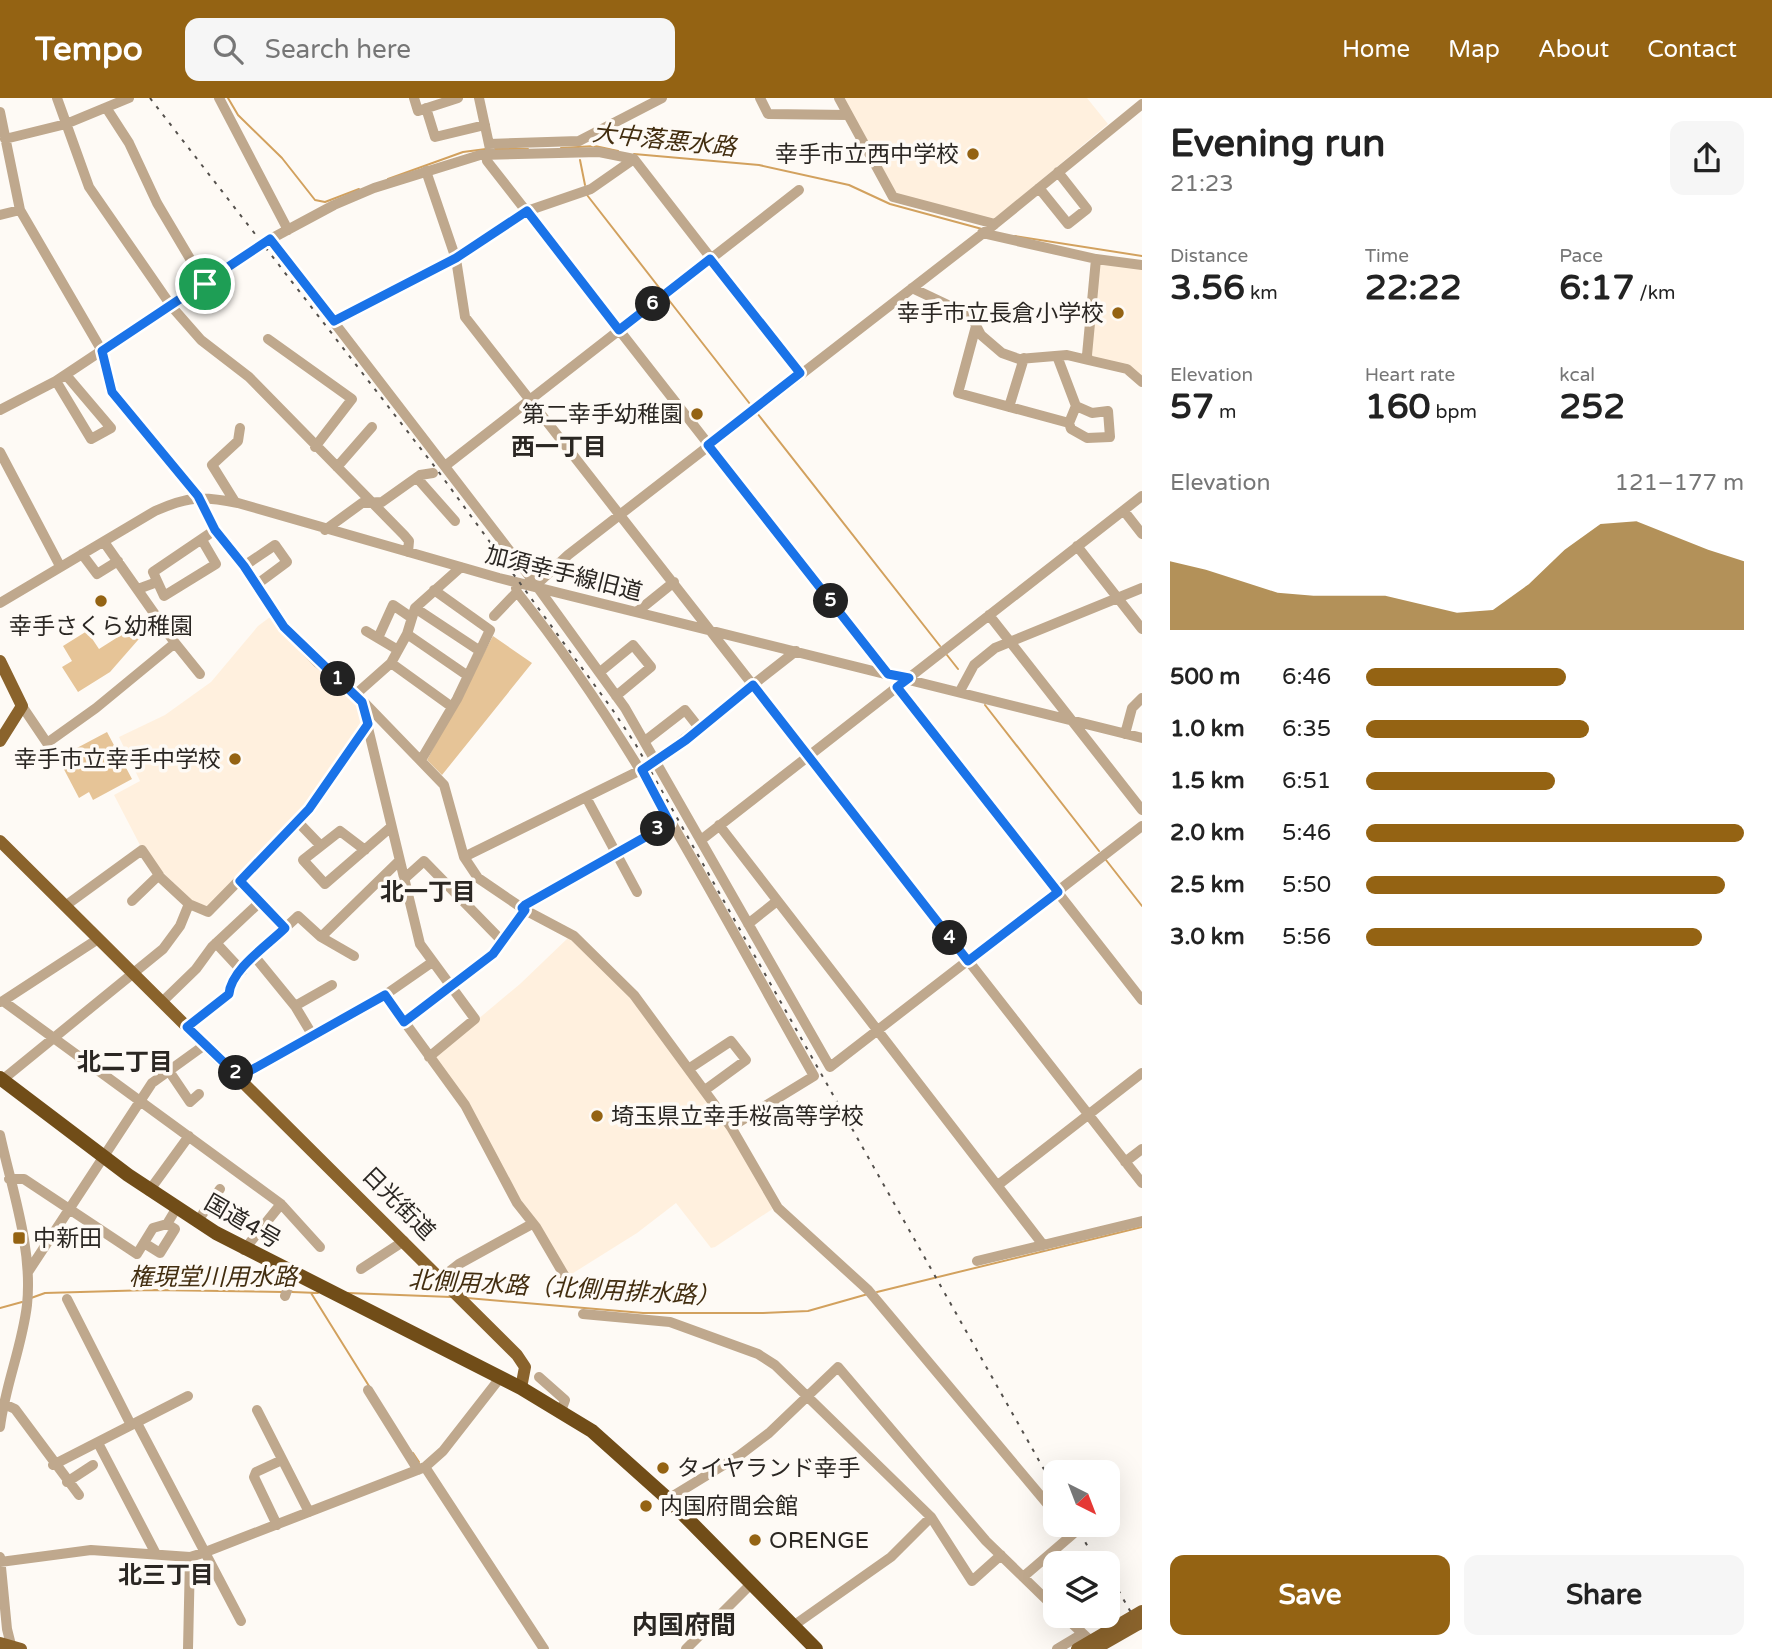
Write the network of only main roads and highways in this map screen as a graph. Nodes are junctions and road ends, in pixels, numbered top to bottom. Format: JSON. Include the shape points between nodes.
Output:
{"nodes":[{"id":1,"x":0,"y":662,"type":"edge"},
{"id":2,"x":0,"y":741,"type":"edge"},
{"id":3,"x":0,"y":841,"type":"edge"},
{"id":4,"x":1,"y":1079,"type":"edge"},
{"id":5,"x":521,"y":1388,"type":"junction"},
{"id":6,"x":1142,"y":1611,"type":"edge"},
{"id":7,"x":1142,"y":1622,"type":"edge"},
{"id":8,"x":816,"y":1649,"type":"edge"},
{"id":9,"x":1077,"y":1649,"type":"edge"},
{"id":10,"x":1095,"y":1649,"type":"edge"}],
"edges":[{"from":1,"to":2,"type":"main road","via":[[22,706]]},
{"from":3,"to":5,"type":"main road","name":"日光街道","via":[[467,1304],[522,1362],[526,1374]]},
{"from":4,"to":5,"type":"highway","name":"国道4号","via":[[149,1191],[244,1250]]},
{"from":5,"to":8,"type":"highway","via":[[604,1440]]},
{"from":6,"to":9,"type":"main road","bridge":true},
{"from":7,"to":10,"type":"main road","bridge":true}]}
